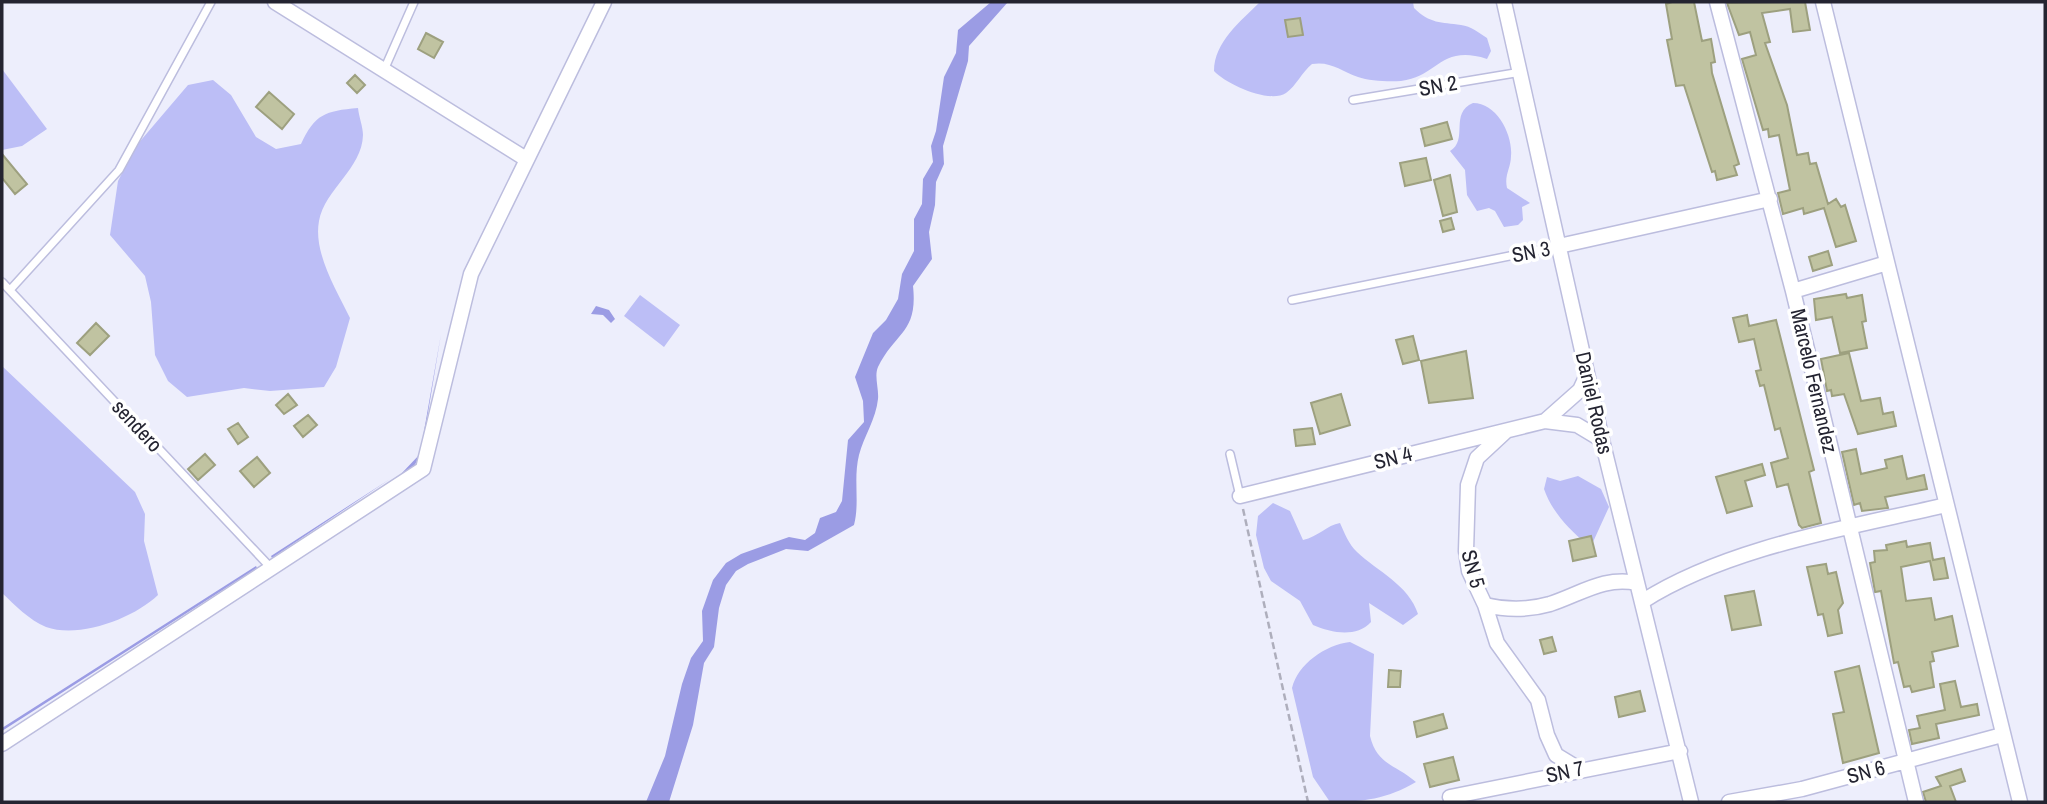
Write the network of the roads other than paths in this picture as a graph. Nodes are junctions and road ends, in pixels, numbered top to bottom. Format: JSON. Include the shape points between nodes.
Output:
{"nodes":[{"id":1,"x":211,"y":2,"type":"edge"},
{"id":2,"x":275,"y":2,"type":"edge"},
{"id":3,"x":414,"y":2,"type":"edge"},
{"id":4,"x":604,"y":2,"type":"edge"},
{"id":5,"x":1504,"y":2,"type":"edge"},
{"id":6,"x":1717,"y":2,"type":"edge"},
{"id":7,"x":1823,"y":2,"type":"edge"},
{"id":8,"x":384,"y":69,"type":"junction"},
{"id":9,"x":1522,"y":72,"type":"junction"},
{"id":10,"x":1353,"y":100,"type":"dead end"},
{"id":11,"x":526,"y":159,"type":"junction"},
{"id":12,"x":1770,"y":199,"type":"junction"},
{"id":13,"x":1559,"y":246,"type":"junction"},
{"id":14,"x":1888,"y":263,"type":"junction"},
{"id":15,"x":2,"y":282,"type":"edge"},
{"id":16,"x":10,"y":290,"type":"junction"},
{"id":17,"x":1793,"y":290,"type":"junction"},
{"id":18,"x":1292,"y":300,"type":"dead end"},
{"id":19,"x":1587,"y":375,"type":"junction"},
{"id":20,"x":1545,"y":421,"type":"junction"},
{"id":21,"x":1507,"y":430,"type":"junction"},
{"id":22,"x":1602,"y":440,"type":"junction"},
{"id":23,"x":1230,"y":454,"type":"dead end"},
{"id":24,"x":1240,"y":496,"type":"joint"},
{"id":25,"x":1946,"y":505,"type":"junction"},
{"id":26,"x":1849,"y":528,"type":"junction"},
{"id":27,"x":272,"y":570,"type":"junction"},
{"id":28,"x":1637,"y":583,"type":"junction"},
{"id":29,"x":1643,"y":601,"type":"junction"},
{"id":30,"x":1485,"y":605,"type":"junction"},
{"id":31,"x":2002,"y":735,"type":"junction"},
{"id":32,"x":2,"y":744,"type":"edge"},
{"id":33,"x":1680,"y":751,"type":"junction"},
{"id":34,"x":1906,"y":762,"type":"junction"},
{"id":35,"x":1578,"y":769,"type":"junction"},
{"id":36,"x":1450,"y":797,"type":"dead end"},
{"id":37,"x":1691,"y":802,"type":"edge"},
{"id":38,"x":1729,"y":802,"type":"edge"},
{"id":39,"x":1916,"y":802,"type":"edge"},
{"id":40,"x":2020,"y":802,"type":"edge"}],
"edges":[{"from":1,"to":16,"type":"lane","via":[[118,170]]},
{"from":2,"to":8,"type":"street"},
{"from":3,"to":8,"type":"lane"},
{"from":4,"to":11,"type":"street"},
{"from":5,"to":9,"type":"street","name":"Daniel Rodas"},
{"from":6,"to":12,"type":"street","name":"Marcelo Fernandez"},
{"from":7,"to":14,"type":"street"},
{"from":8,"to":11,"type":"street"},
{"from":9,"to":10,"type":"lane","name":"SN 2"},
{"from":9,"to":13,"type":"street","name":"Daniel Rodas"},
{"from":11,"to":27,"type":"street","via":[[471,274],[423,469]]},
{"from":12,"to":13,"type":"street","name":"SN 3"},
{"from":12,"to":17,"type":"street","name":"Marcelo Fernandez"},
{"from":13,"to":18,"type":"lane","name":"SN 3"},
{"from":13,"to":19,"type":"street","name":"Daniel Rodas"},
{"from":14,"to":17,"type":"street"},
{"from":14,"to":25,"type":"street"},
{"from":15,"to":16,"type":"lane","name":"sendero"},
{"from":16,"to":27,"type":"lane","name":"sendero"},
{"from":17,"to":26,"type":"street","name":"Marcelo Fernandez"},
{"from":19,"to":20,"type":"street","name":"SN 4","via":[[1580,390]]},
{"from":19,"to":22,"type":"street","name":"Daniel Rodas"},
{"from":20,"to":21,"type":"street","name":"SN 4"},
{"from":20,"to":22,"type":"street","name":"SN 4","via":[[1577,425]]},
{"from":21,"to":24,"type":"street","name":"SN 4"},
{"from":21,"to":30,"type":"street","name":"SN 5","via":[[1477,458],[1468,485],[1465,551]]},
{"from":22,"to":28,"type":"street","name":"Daniel Rodas"},
{"from":23,"to":24,"type":"lane"},
{"from":25,"to":26,"type":"street"},
{"from":25,"to":31,"type":"street"},
{"from":26,"to":29,"type":"street","via":[[1720,562]]},
{"from":26,"to":34,"type":"street","name":"Marcelo Fernandez"},
{"from":27,"to":32,"type":"street"},
{"from":28,"to":29,"type":"street","name":"Daniel Rodas"},
{"from":28,"to":30,"type":"street","name":"SN 5","via":[[1618,579],[1533,608]]},
{"from":29,"to":33,"type":"street","name":"Daniel Rodas"},
{"from":30,"to":35,"type":"street","via":[[1497,643],[1538,700],[1556,755]]},
{"from":31,"to":34,"type":"street","name":"SN 6"},
{"from":31,"to":40,"type":"street"},
{"from":33,"to":35,"type":"street","name":"SN 7"},
{"from":33,"to":37,"type":"street","name":"Daniel Rodas"},
{"from":34,"to":38,"type":"street","name":"SN 6"},
{"from":34,"to":39,"type":"street","name":"Marcelo Fernandez"},
{"from":35,"to":36,"type":"street","name":"SN 7"}]}
